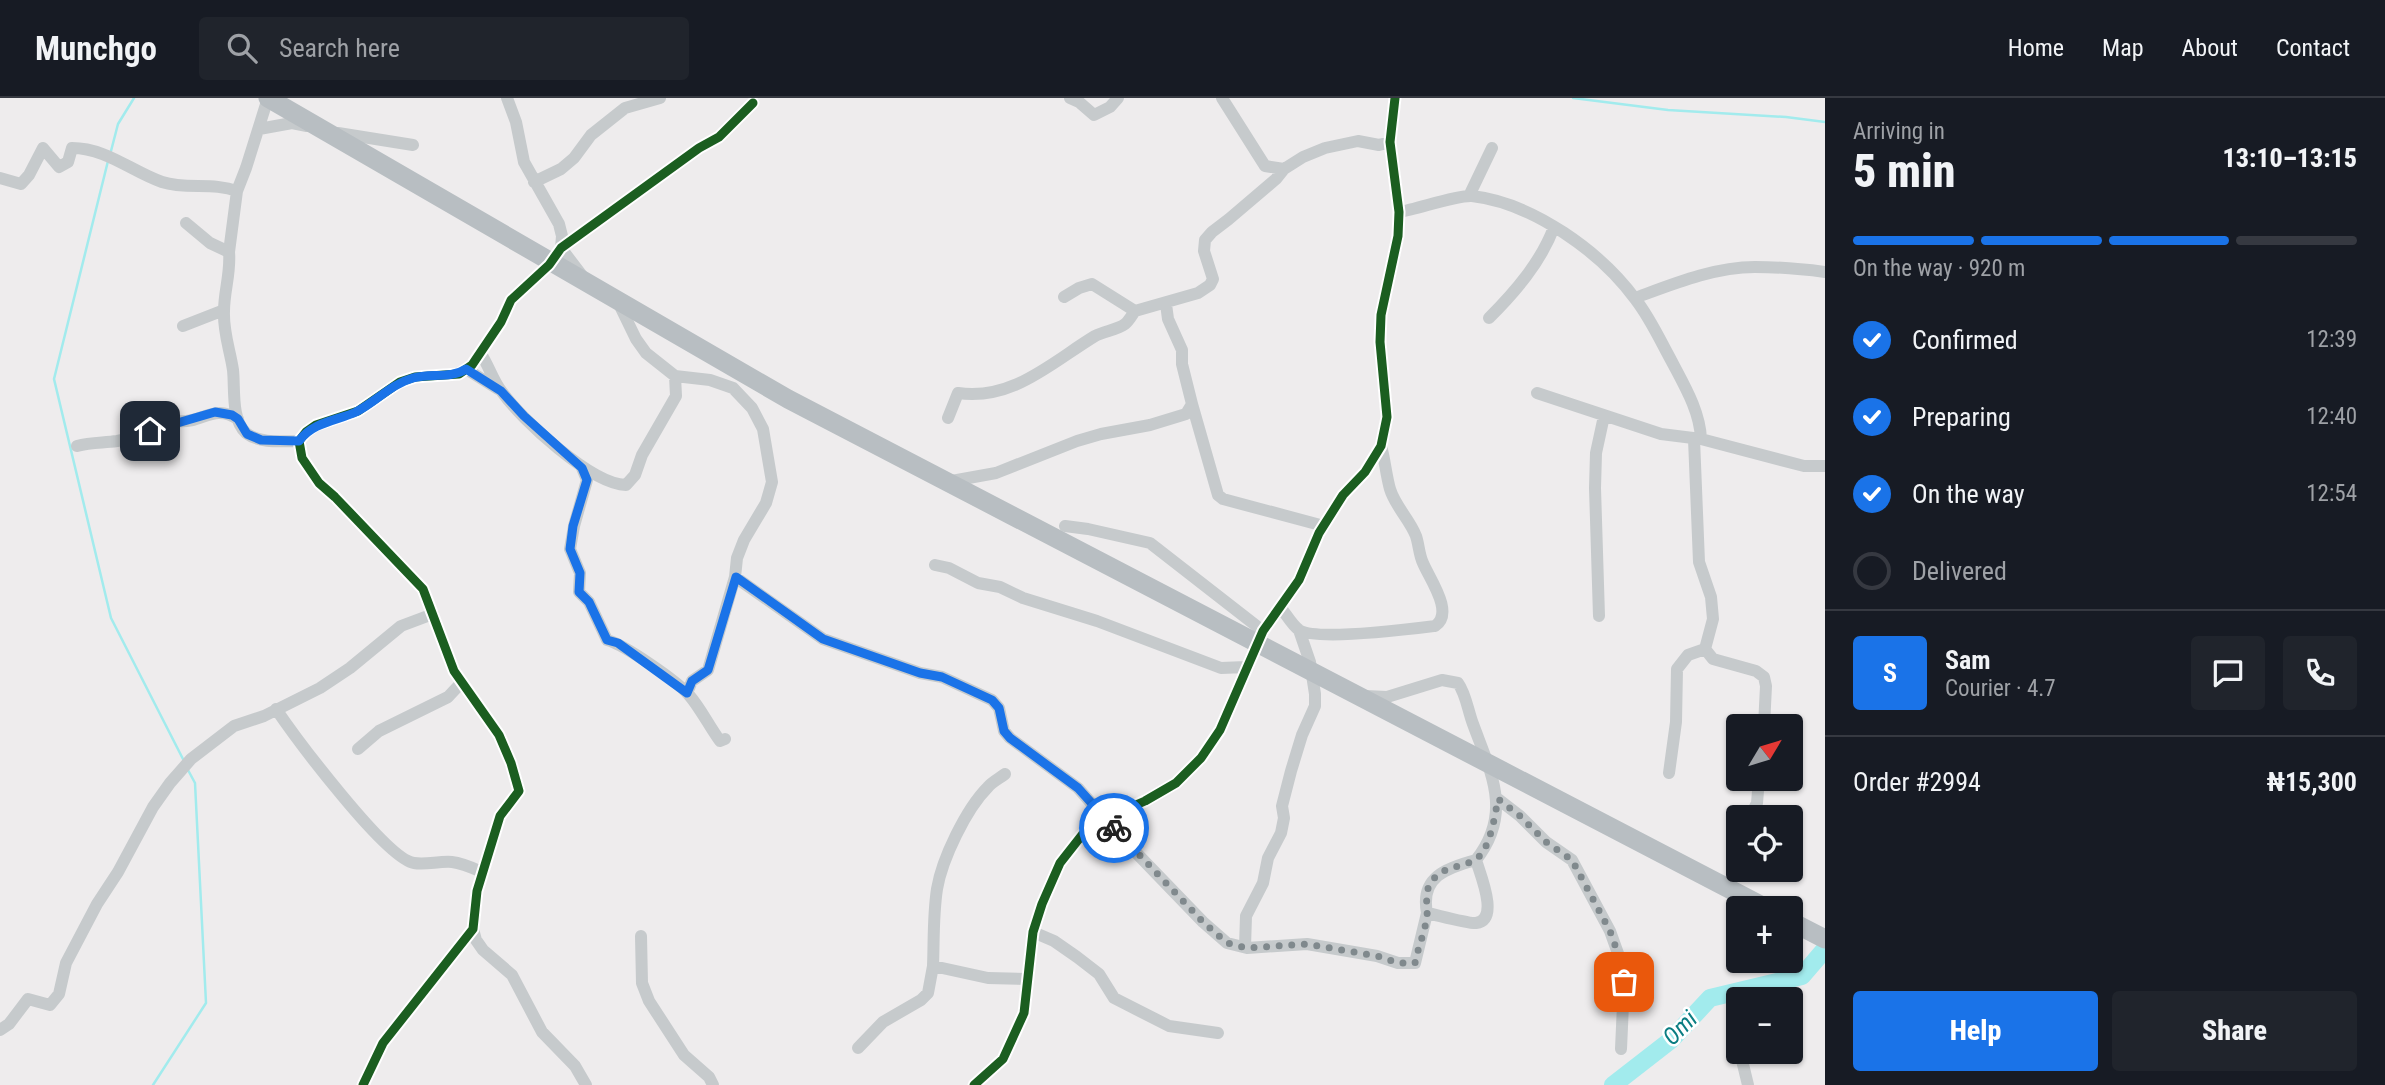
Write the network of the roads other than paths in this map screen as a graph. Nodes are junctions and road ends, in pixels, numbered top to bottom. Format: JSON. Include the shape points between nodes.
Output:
{"nodes":[{"id":1,"x":268,"y":98,"type":"edge"},
{"id":2,"x":507,"y":98,"type":"edge"},
{"id":3,"x":660,"y":98,"type":"edge"},
{"id":4,"x":1070,"y":98,"type":"edge"},
{"id":5,"x":1118,"y":98,"type":"edge"},
{"id":6,"x":1222,"y":98,"type":"edge"},
{"id":7,"x":1395,"y":98,"type":"edge"},
{"id":8,"x":624,"y":103,"type":"edge"},
{"id":9,"x":753,"y":103,"type":"dead end"},
{"id":10,"x":259,"y":130,"type":"junction"},
{"id":11,"x":1390,"y":142,"type":"junction"},
{"id":12,"x":413,"y":145,"type":"dead end"},
{"id":13,"x":1492,"y":148,"type":"dead end"},
{"id":14,"x":1284,"y":169,"type":"junction"},
{"id":15,"x":0,"y":178,"type":"edge"},
{"id":16,"x":534,"y":182,"type":"junction"},
{"id":17,"x":237,"y":191,"type":"junction"},
{"id":18,"x":1469,"y":196,"type":"junction"},
{"id":19,"x":1399,"y":212,"type":"junction"},
{"id":20,"x":186,"y":223,"type":"dead end"},
{"id":21,"x":1554,"y":227,"type":"junction"},
{"id":22,"x":561,"y":248,"type":"junction"},
{"id":23,"x":229,"y":251,"type":"junction"},
{"id":24,"x":1825,"y":272,"type":"edge"},
{"id":25,"x":1063,"y":297,"type":"dead end"},
{"id":26,"x":1635,"y":298,"type":"junction"},
{"id":27,"x":1166,"y":304,"type":"junction"},
{"id":28,"x":224,"y":310,"type":"junction"},
{"id":29,"x":1135,"y":311,"type":"junction"},
{"id":30,"x":1489,"y":318,"type":"dead end"},
{"id":31,"x":183,"y":326,"type":"dead end"},
{"id":32,"x":481,"y":354,"type":"junction"},
{"id":33,"x":466,"y":369,"type":"junction"},
{"id":34,"x":675,"y":376,"type":"junction"},
{"id":35,"x":501,"y":391,"type":"junction"},
{"id":36,"x":1537,"y":393,"type":"dead end"},
{"id":37,"x":1192,"y":404,"type":"junction"},
{"id":38,"x":1604,"y":416,"type":"junction"},
{"id":39,"x":948,"y":418,"type":"dead end"},
{"id":40,"x":238,"y":419,"type":"junction"},
{"id":41,"x":1698,"y":439,"type":"junction"},
{"id":42,"x":299,"y":441,"type":"junction"},
{"id":43,"x":77,"y":446,"type":"dead end"},
{"id":44,"x":1381,"y":446,"type":"junction"},
{"id":45,"x":1825,"y":466,"type":"edge"},
{"id":46,"x":582,"y":468,"type":"junction"},
{"id":47,"x":932,"y":484,"type":"dead end"},
{"id":48,"x":1065,"y":526,"type":"dead end"},
{"id":49,"x":1324,"y":526,"type":"junction"},
{"id":50,"x":935,"y":565,"type":"dead end"},
{"id":51,"x":736,"y":577,"type":"junction"},
{"id":52,"x":1281,"y":608,"type":"junction"},
{"id":53,"x":433,"y":614,"type":"junction"},
{"id":54,"x":1600,"y":616,"type":"dead end"},
{"id":55,"x":1299,"y":629,"type":"junction"},
{"id":56,"x":1263,"y":631,"type":"junction"},
{"id":57,"x":1706,"y":649,"type":"junction"},
{"id":58,"x":1310,"y":662,"type":"junction"},
{"id":59,"x":1246,"y":667,"type":"junction"},
{"id":60,"x":462,"y":682,"type":"junction"},
{"id":61,"x":687,"y":693,"type":"junction"},
{"id":62,"x":276,"y":709,"type":"junction"},
{"id":63,"x":1765,"y":714,"type":"edge"},
{"id":64,"x":725,"y":739,"type":"dead end"},
{"id":65,"x":358,"y":749,"type":"dead end"},
{"id":66,"x":1669,"y":773,"type":"dead end"},
{"id":67,"x":1005,"y":774,"type":"dead end"},
{"id":68,"x":1498,"y":799,"type":"junction"},
{"id":69,"x":1106,"y":818,"type":"junction"},
{"id":70,"x":1476,"y":859,"type":"junction"},
{"id":71,"x":482,"y":872,"type":"junction"},
{"id":72,"x":1743,"y":896,"type":"edge"},
{"id":73,"x":1427,"y":913,"type":"junction"},
{"id":74,"x":1803,"y":928,"type":"edge"},
{"id":75,"x":473,"y":929,"type":"junction"},
{"id":76,"x":1033,"y":932,"type":"junction"},
{"id":77,"x":641,"y":936,"type":"dead end"},
{"id":78,"x":1825,"y":939,"type":"edge"},
{"id":79,"x":1245,"y":947,"type":"junction"},
{"id":80,"x":933,"y":966,"type":"junction"},
{"id":81,"x":1028,"y":979,"type":"junction"},
{"id":82,"x":0,"y":1030,"type":"edge"},
{"id":83,"x":1219,"y":1033,"type":"dead end"},
{"id":84,"x":858,"y":1048,"type":"dead end"},
{"id":85,"x":1621,"y":1049,"type":"dead end"},
{"id":86,"x":1743,"y":1064,"type":"edge"},
{"id":87,"x":363,"y":1085,"type":"edge"},
{"id":88,"x":586,"y":1085,"type":"edge"},
{"id":89,"x":713,"y":1085,"type":"edge"},
{"id":90,"x":974,"y":1085,"type":"edge"},
{"id":91,"x":1748,"y":1085,"type":"edge"}],
"edges":[{"from":1,"to":10,"type":"street"},
{"from":1,"to":72,"type":"highway","via":[[788,399]]},
{"from":2,"to":16,"type":"street"},
{"from":3,"to":8,"type":"street"},
{"from":4,"to":5,"type":"street","via":[[1094,115]]},
{"from":6,"to":14,"type":"street","via":[[1265,166]]},
{"from":7,"to":11,"type":"street"},
{"from":8,"to":16,"type":"street","via":[[574,158]]},
{"from":9,"to":22,"type":"street","via":[[719,137]]},
{"from":10,"to":12,"type":"street","via":[[292,123]]},
{"from":10,"to":17,"type":"street"},
{"from":11,"to":14,"type":"street","via":[[1359,141],[1325,148]]},
{"from":11,"to":19,"type":"street"},
{"from":13,"to":18,"type":"street"},
{"from":14,"to":27,"type":"street","via":[[1205,240],[1213,279],[1210,285]]},
{"from":15,"to":17,"type":"street","via":[[21,184],[43,148],[59,167],[68,162],[72,148],[82,148],[118,159],[164,183],[224,186]]},
{"from":16,"to":22,"type":"street","via":[[559,224]]},
{"from":17,"to":23,"type":"street"},
{"from":18,"to":19,"type":"street"},
{"from":18,"to":21,"type":"street","via":[[1508,204]]},
{"from":19,"to":44,"type":"street","via":[[1381,315],[1387,416]]},
{"from":20,"to":23,"type":"street","via":[[210,243]]},
{"from":21,"to":26,"type":"street","via":[[1596,256]]},
{"from":21,"to":30,"type":"street","via":[[1524,278]]},
{"from":22,"to":32,"type":"street","via":[[511,300]]},
{"from":22,"to":34,"type":"street","via":[[588,283],[619,303],[635,339]]},
{"from":23,"to":28,"type":"street"},
{"from":24,"to":26,"type":"street","via":[[1754,267],[1726,270]]},
{"from":25,"to":29,"type":"street","via":[[1092,284]]},
{"from":26,"to":41,"type":"street","via":[[1681,379],[1700,423]]},
{"from":27,"to":29,"type":"street"},
{"from":27,"to":37,"type":"street","via":[[1182,349]]},
{"from":28,"to":31,"type":"street"},
{"from":28,"to":40,"type":"street"},
{"from":29,"to":39,"type":"street","via":[[1125,325],[1097,335],[1019,385],[973,395],[958,393]]},
{"from":32,"to":33,"type":"street"},
{"from":32,"to":35,"type":"street"},
{"from":33,"to":35,"type":"street"},
{"from":33,"to":42,"type":"street","via":[[400,382],[358,411],[316,425]]},
{"from":34,"to":46,"type":"street","via":[[676,396],[626,485],[616,485]]},
{"from":34,"to":51,"type":"street","via":[[733,388],[752,408],[763,429],[772,482],[737,558]]},
{"from":35,"to":46,"type":"street"},
{"from":36,"to":38,"type":"street"},
{"from":37,"to":47,"type":"street","via":[[1186,414],[1170,420],[1077,441],[996,473]]},
{"from":37,"to":49,"type":"street","via":[[1218,495]]},
{"from":38,"to":41,"type":"street","via":[[1661,434]]},
{"from":38,"to":54,"type":"street","via":[[1595,488]]},
{"from":40,"to":42,"type":"street","via":[[247,434],[261,440]]},
{"from":40,"to":43,"type":"street","via":[[215,412],[133,438]]},
{"from":41,"to":45,"type":"street","via":[[1804,466]]},
{"from":41,"to":57,"type":"street","via":[[1699,562],[1713,619]]},
{"from":42,"to":53,"type":"street","via":[[302,458],[319,483],[423,589]]},
{"from":44,"to":49,"type":"street"},
{"from":44,"to":55,"type":"street","via":[[1390,489],[1416,535],[1423,563],[1440,596],[1441,623],[1379,633]]},
{"from":46,"to":61,"type":"street","via":[[587,480],[570,549],[580,573],[579,592],[589,602],[607,640],[618,643]]},
{"from":48,"to":56,"type":"street","via":[[1150,543]]},
{"from":49,"to":52,"type":"street"},
{"from":50,"to":59,"type":"street","via":[[1221,668]]},
{"from":51,"to":61,"type":"street","via":[[708,670],[692,681]]},
{"from":51,"to":69,"type":"street","via":[[823,639],[942,677],[992,700],[1010,738],[1078,788]]},
{"from":52,"to":55,"type":"street"},
{"from":52,"to":56,"type":"street"},
{"from":53,"to":60,"type":"street"},
{"from":53,"to":62,"type":"street","via":[[401,626],[320,688]]},
{"from":55,"to":58,"type":"street"},
{"from":56,"to":59,"type":"street"},
{"from":57,"to":63,"type":"street","via":[[1713,659],[1764,677]]},
{"from":57,"to":66,"type":"street","via":[[1688,655],[1677,669]]},
{"from":58,"to":68,"type":"street","via":[[1332,686],[1367,696],[1387,697],[1441,680],[1458,682]]},
{"from":58,"to":79,"type":"street","via":[[1315,706],[1291,771],[1280,833],[1246,916]]},
{"from":59,"to":69,"type":"street","via":[[1220,730],[1201,758],[1176,783]]},
{"from":60,"to":65,"type":"street","via":[[448,697],[379,731]]},
{"from":60,"to":71,"type":"street","via":[[499,735],[519,791],[500,816]]},
{"from":61,"to":64,"type":"street","via":[[720,741]]},
{"from":62,"to":71,"type":"street","via":[[300,745],[394,852],[412,863],[452,862]]},
{"from":62,"to":82,"type":"street","via":[[234,726],[191,759],[170,783],[97,904],[66,964],[59,994],[50,1006],[29,999]]},
{"from":67,"to":80,"type":"street","via":[[988,786],[947,855],[937,888]]},
{"from":68,"to":70,"type":"street","via":[[1488,842]]},
{"from":68,"to":85,"type":"street","via":[[1572,860],[1610,931],[1624,982]]},
{"from":69,"to":76,"type":"street","via":[[1082,835],[1059,863]]},
{"from":69,"to":79,"type":"street","via":[[1203,922],[1227,943]]},
{"from":70,"to":73,"type":"street","via":[[1436,876],[1428,886]]},
{"from":70,"to":73,"type":"street","via":[[1488,902],[1485,919],[1475,923]]},
{"from":71,"to":75,"type":"street"},
{"from":73,"to":79,"type":"street","via":[[1415,963],[1307,944]]},
{"from":74,"to":78,"type":"highway"},
{"from":75,"to":87,"type":"street","via":[[383,1043]]},
{"from":75,"to":88,"type":"street","via":[[483,950],[512,975],[542,1032],[575,1066]]},
{"from":76,"to":81,"type":"street"},
{"from":76,"to":83,"type":"street","via":[[1054,941],[1099,974],[1114,998],[1169,1026]]},
{"from":77,"to":89,"type":"street","via":[[642,984],[649,1001],[684,1055]]},
{"from":80,"to":81,"type":"street","via":[[989,978]]},
{"from":80,"to":84,"type":"street","via":[[928,993],[922,1000],[883,1023]]},
{"from":81,"to":90,"type":"street","via":[[1024,1013],[1003,1059]]},
{"from":86,"to":91,"type":"street"}]}
